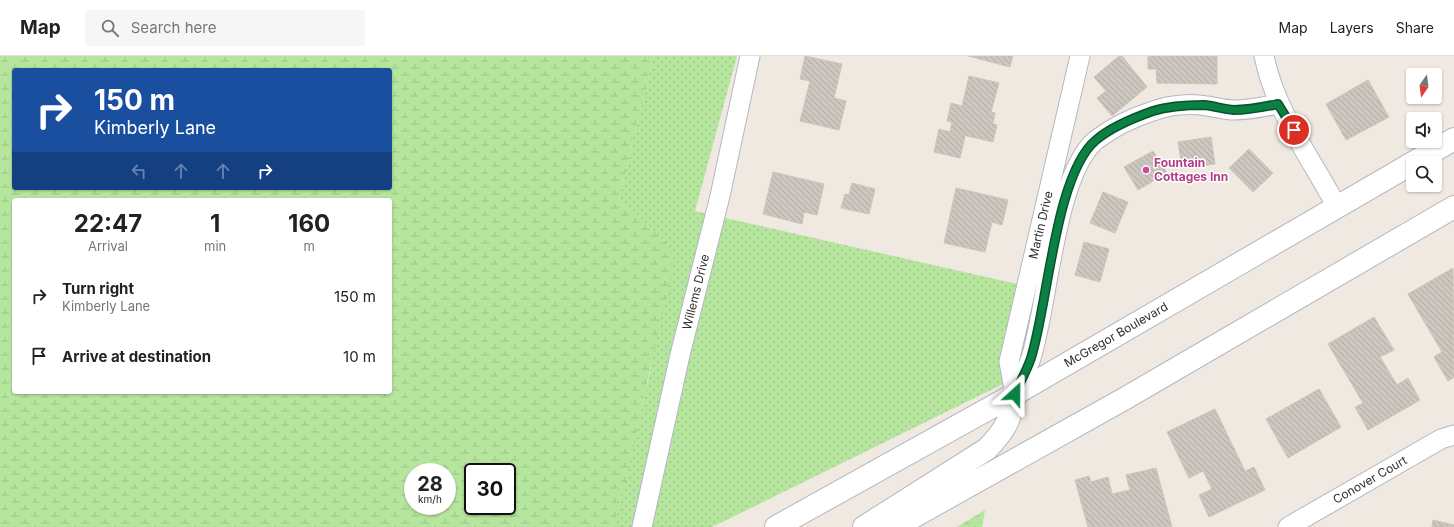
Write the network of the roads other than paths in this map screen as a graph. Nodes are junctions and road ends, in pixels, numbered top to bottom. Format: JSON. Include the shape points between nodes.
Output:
{"nodes":[{"id":1,"x":750,"y":56,"type":"edge"},
{"id":2,"x":1080,"y":56,"type":"edge"},
{"id":3,"x":1264,"y":56,"type":"edge"},
{"id":4,"x":1278,"y":104,"type":"junction"},
{"id":5,"x":1454,"y":139,"type":"edge"},
{"id":6,"x":1337,"y":207,"type":"junction"},
{"id":7,"x":1454,"y":207,"type":"edge"},
{"id":8,"x":1015,"y":394,"type":"junction"},
{"id":9,"x":1454,"y":435,"type":"edge"},
{"id":10,"x":642,"y":527,"type":"edge"},
{"id":11,"x":776,"y":527,"type":"edge"},
{"id":12,"x":864,"y":527,"type":"edge"},
{"id":13,"x":895,"y":527,"type":"edge"},
{"id":14,"x":1288,"y":527,"type":"edge"}],
"edges":[{"from":1,"to":10,"type":"street","name":"Willems Drive","via":[[720,196],[680,355]]},
{"from":2,"to":8,"type":"street","name":"Martin Drive","via":[[1009,362]]},
{"from":3,"to":4,"type":"street"},
{"from":4,"to":6,"type":"street"},
{"from":4,"to":8,"type":"street","via":[[1254,109],[1232,110],[1204,105],[1154,110],[1096,140],[1080,161],[1070,184],[1031,358]]},
{"from":5,"to":6,"type":"main road","name":"McGregor Boulevard"},
{"from":6,"to":8,"type":"main road","name":"McGregor Boulevard"},
{"from":7,"to":13,"type":"main road","via":[[1124,399]]},
{"from":8,"to":11,"type":"main road","name":"McGregor Boulevard"},
{"from":8,"to":12,"type":"main road","via":[[1011,417],[988,449]]},
{"from":9,"to":14,"type":"street","name":"Conover Court","via":[[1441,439]]}]}
